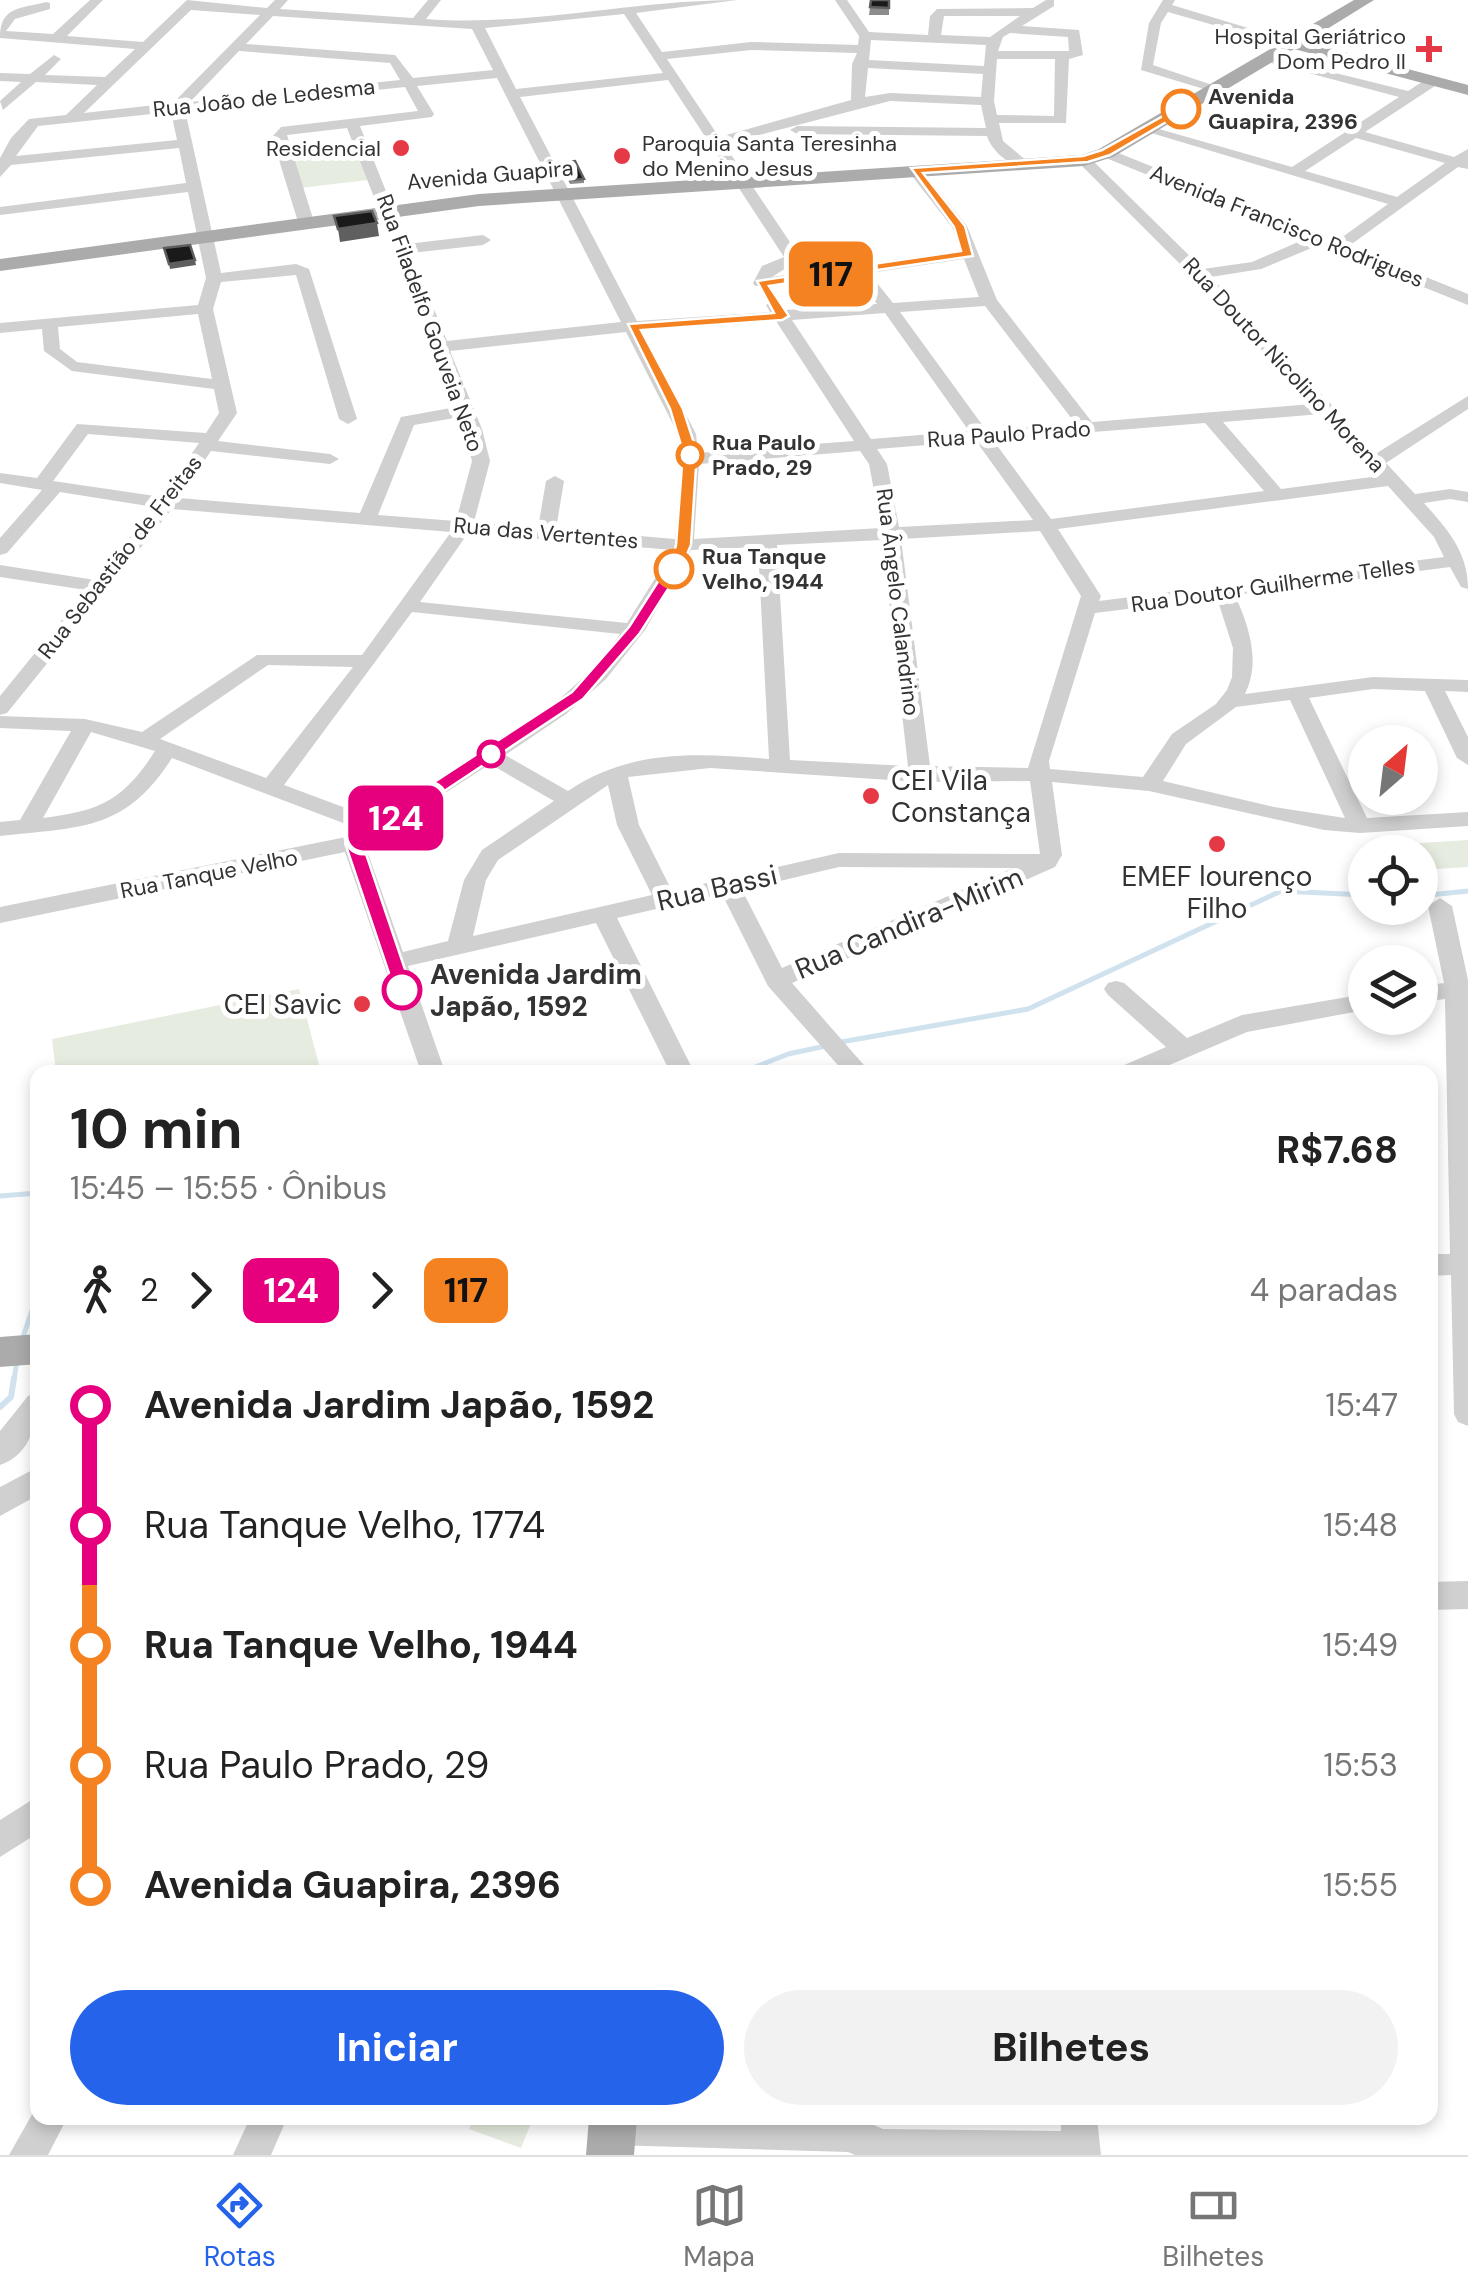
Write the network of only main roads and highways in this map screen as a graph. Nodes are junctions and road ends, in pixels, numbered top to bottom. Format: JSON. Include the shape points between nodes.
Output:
{"nodes":[{"id":1,"x":1366,"y":0,"type":"edge"},
{"id":2,"x":1294,"y":44,"type":"junction"},
{"id":3,"x":1468,"y":90,"type":"edge"},
{"id":4,"x":0,"y":265,"type":"edge"}],
"edges":[{"from":1,"to":2,"type":"main road","name":"Avenida Guapira"},
{"from":2,"to":3,"type":"main road"},
{"from":2,"to":4,"type":"main road","name":"Avenida Guapira","via":[[1084,160],[565,192]]}]}
